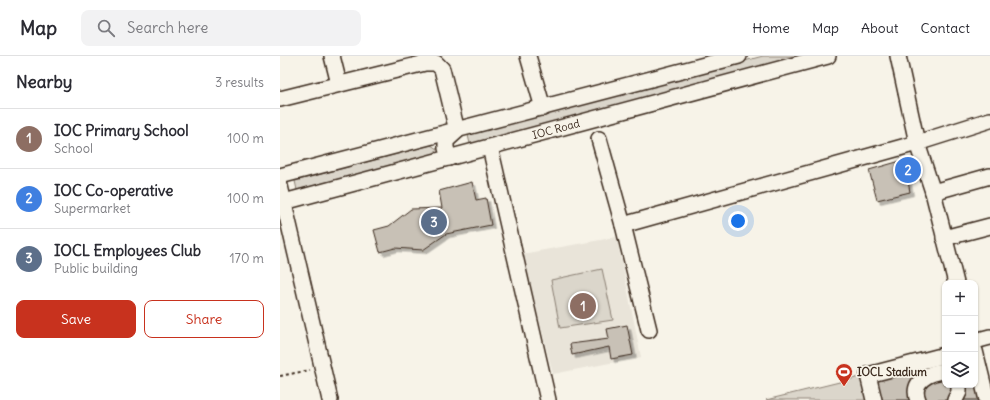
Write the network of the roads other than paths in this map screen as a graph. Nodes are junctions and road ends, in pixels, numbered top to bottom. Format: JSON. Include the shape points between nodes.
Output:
{"nodes":[{"id":1,"x":332,"y":56,"type":"edge"},
{"id":2,"x":528,"y":56,"type":"edge"},
{"id":3,"x":739,"y":56,"type":"edge"},
{"id":4,"x":828,"y":56,"type":"edge"},
{"id":5,"x":898,"y":56,"type":"edge"},
{"id":6,"x":339,"y":84,"type":"junction"},
{"id":7,"x":280,"y":99,"type":"edge"},
{"id":8,"x":543,"y":108,"type":"junction"},
{"id":9,"x":990,"y":120,"type":"edge"},
{"id":10,"x":457,"y":131,"type":"junction"},
{"id":11,"x":599,"y":139,"type":"dead end"},
{"id":12,"x":917,"y":143,"type":"junction"},
{"id":13,"x":490,"y":147,"type":"junction"},
{"id":14,"x":448,"y":158,"type":"junction"},
{"id":15,"x":280,"y":176,"type":"edge"},
{"id":16,"x":990,"y":176,"type":"edge"},
{"id":17,"x":280,"y":186,"type":"edge"},
{"id":18,"x":933,"y":192,"type":"junction"},
{"id":19,"x":284,"y":202,"type":"junction"},
{"id":20,"x":623,"y":225,"type":"junction"},
{"id":21,"x":990,"y":226,"type":"edge"},
{"id":22,"x":944,"y":238,"type":"junction"},
{"id":23,"x":955,"y":280,"type":"edge"},
{"id":24,"x":649,"y":330,"type":"dead end"},
{"id":25,"x":990,"y":337,"type":"edge"},
{"id":26,"x":978,"y":340,"type":"edge"},
{"id":27,"x":942,"y":356,"type":"edge"},
{"id":28,"x":942,"y":371,"type":"edge"},
{"id":29,"x":978,"y":375,"type":"edge"},
{"id":30,"x":959,"y":388,"type":"edge"},
{"id":31,"x":987,"y":394,"type":"edge"},
{"id":32,"x":544,"y":399,"type":"edge"},
{"id":33,"x":330,"y":400,"type":"edge"},
{"id":34,"x":874,"y":400,"type":"edge"},
{"id":35,"x":918,"y":400,"type":"edge"},
{"id":36,"x":955,"y":400,"type":"edge"}],
"edges":[{"from":1,"to":6,"type":"street"},
{"from":2,"to":8,"type":"street"},
{"from":3,"to":8,"type":"street"},
{"from":4,"to":13,"type":"street","name":"IOC Road"},
{"from":5,"to":12,"type":"street"},
{"from":6,"to":7,"type":"street"},
{"from":6,"to":10,"type":"street","via":[[436,62],[442,69]]},
{"from":8,"to":10,"type":"street"},
{"from":9,"to":12,"type":"street"},
{"from":10,"to":14,"type":"street","via":[[446,141]]},
{"from":10,"to":15,"type":"street"},
{"from":11,"to":20,"type":"street"},
{"from":12,"to":18,"type":"street"},
{"from":12,"to":20,"type":"street"},
{"from":13,"to":14,"type":"street","name":"IOC Road"},
{"from":13,"to":32,"type":"street"},
{"from":14,"to":19,"type":"street","name":"IOC Road"},
{"from":16,"to":18,"type":"street"},
{"from":17,"to":19,"type":"street"},
{"from":18,"to":22,"type":"street"},
{"from":19,"to":33,"type":"street"},
{"from":20,"to":24,"type":"street"},
{"from":21,"to":22,"type":"street"},
{"from":22,"to":23,"type":"street"},
{"from":25,"to":26,"type":"street"},
{"from":27,"to":34,"type":"street","via":[[868,374]]},
{"from":28,"to":35,"type":"street","via":[[932,373],[919,382],[916,390]]},
{"from":29,"to":31,"type":"street"},
{"from":30,"to":36,"type":"street"}]}
